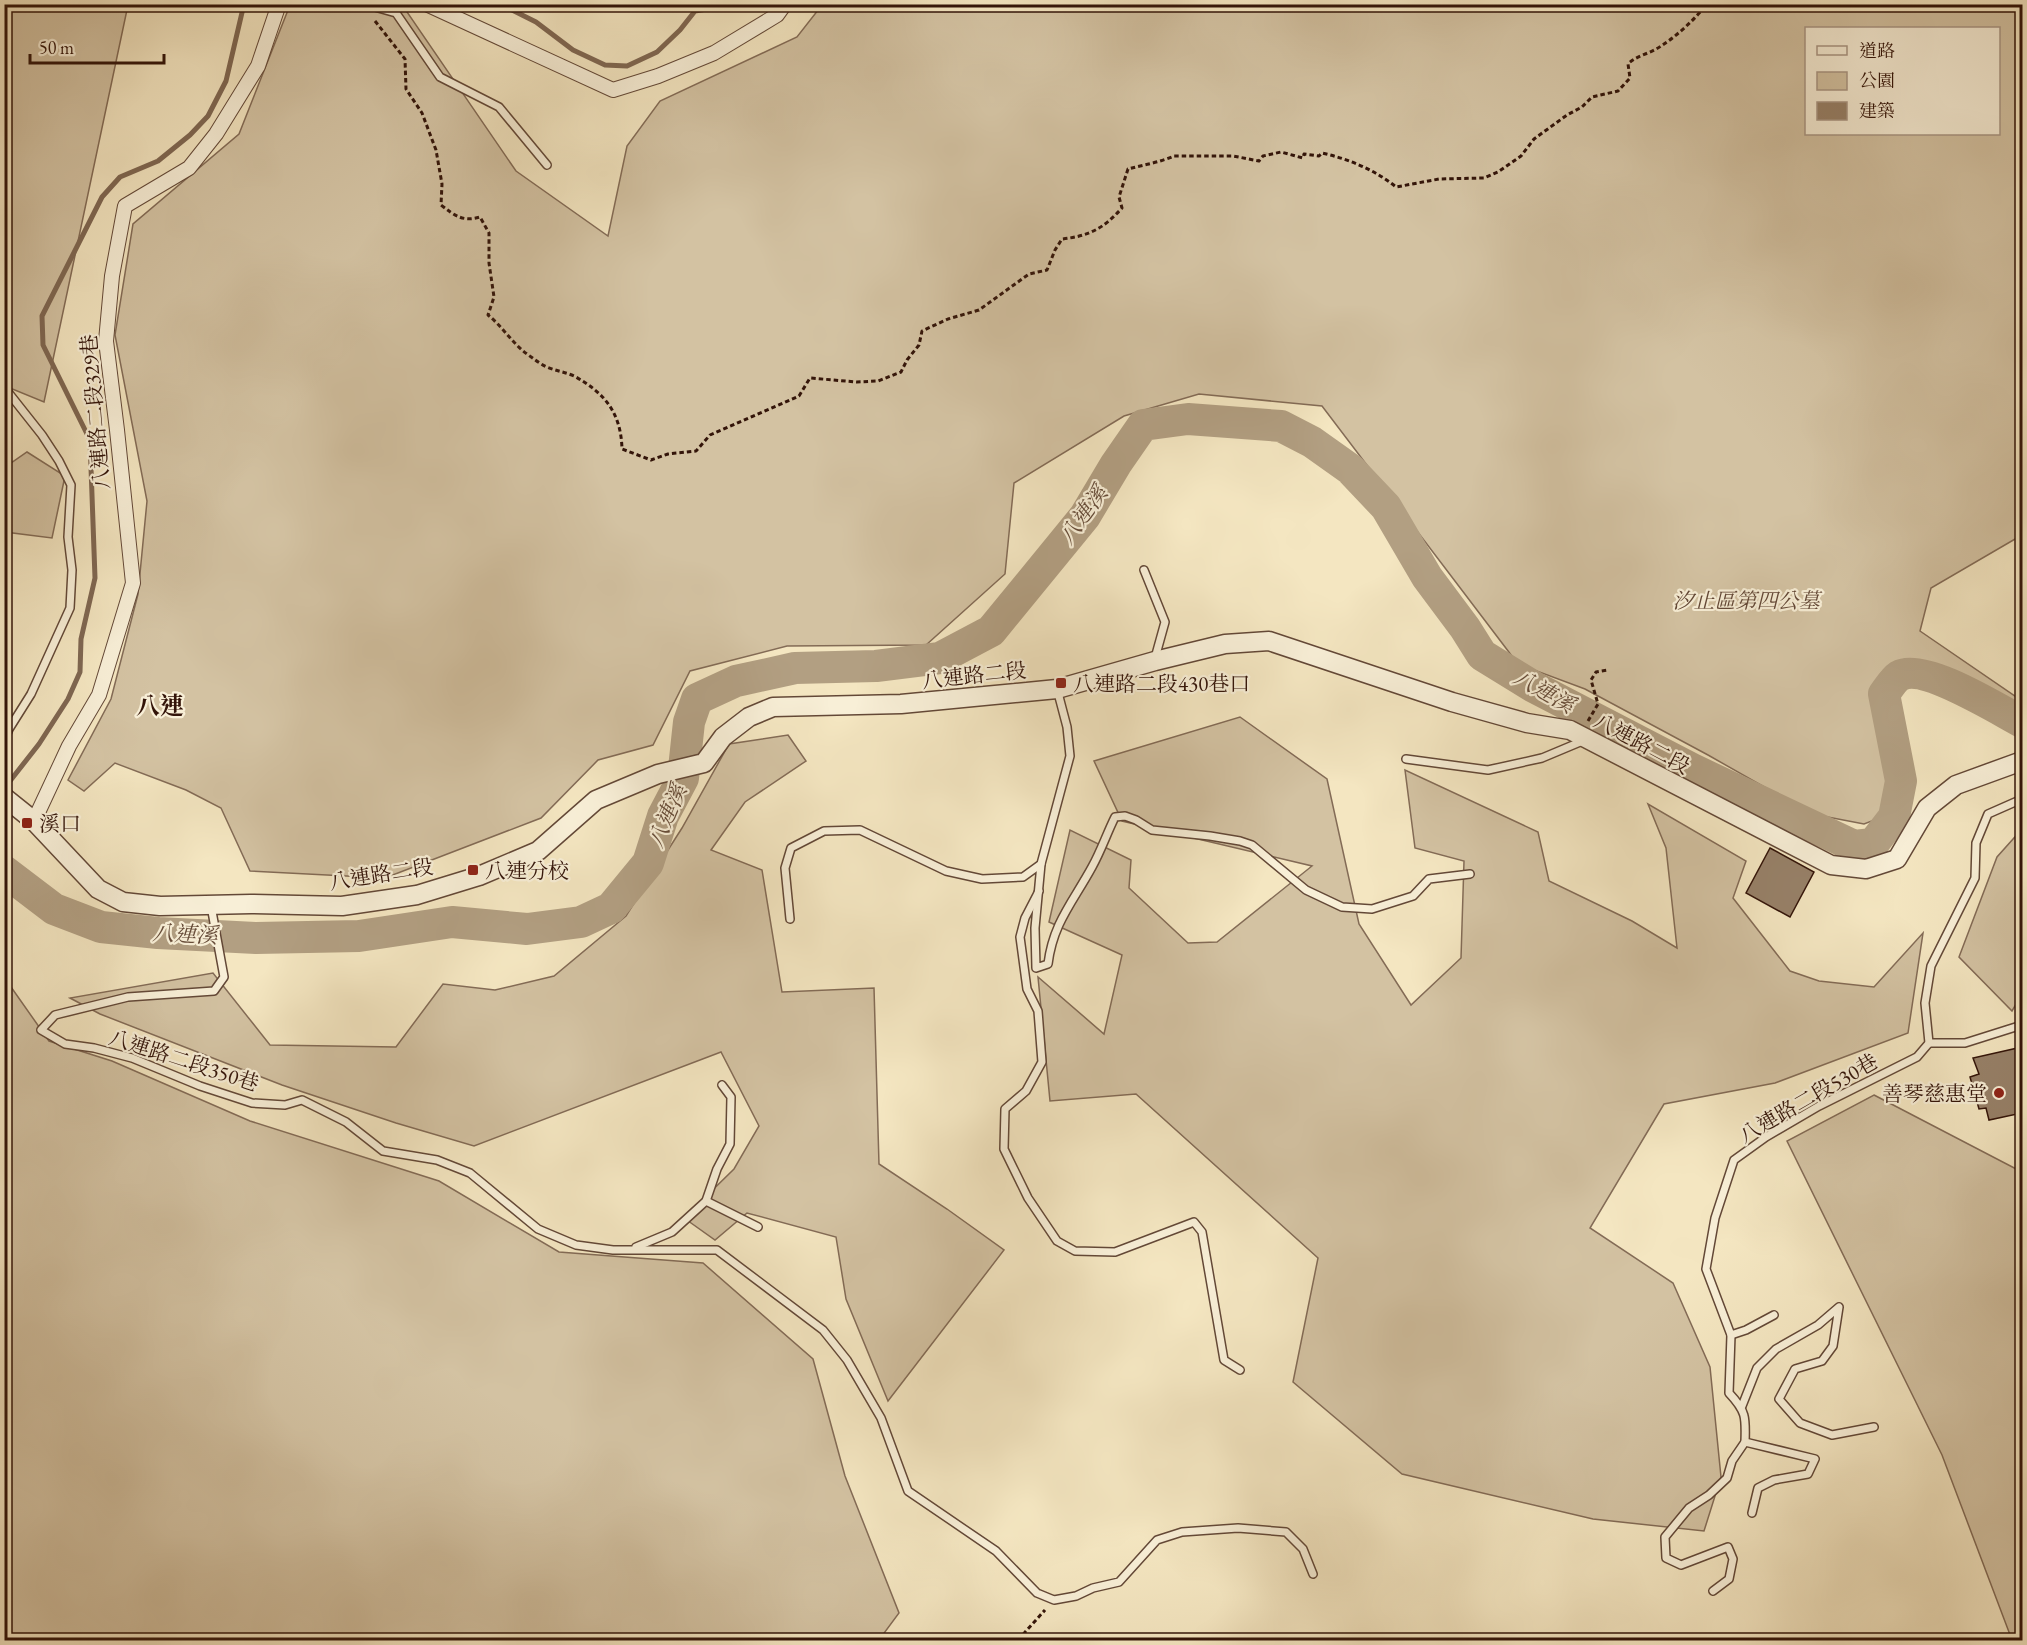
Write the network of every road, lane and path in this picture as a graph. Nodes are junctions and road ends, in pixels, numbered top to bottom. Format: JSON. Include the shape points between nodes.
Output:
{"nodes":[{"id":1,"x":279,"y":4,"type":"edge"},
{"id":2,"x":364,"y":4,"type":"edge"},
{"id":3,"x":426,"y":4,"type":"edge"},
{"id":4,"x":785,"y":4,"type":"edge"},
{"id":5,"x":1707,"y":4,"type":"edge"},
{"id":6,"x":371,"y":16,"type":"dead end"},
{"id":7,"x":547,"y":165,"type":"dead end"},
{"id":8,"x":4,"y":387,"type":"edge"},
{"id":9,"x":1144,"y":570,"type":"dead end"},
{"id":10,"x":1155,"y":661,"type":"junction"},
{"id":11,"x":1608,"y":670,"type":"dead end"},
{"id":12,"x":1057,"y":689,"type":"junction"},
{"id":13,"x":1586,"y":733,"type":"junction"},
{"id":14,"x":4,"y":741,"type":"edge"},
{"id":15,"x":1406,"y":759,"type":"dead end"},
{"id":16,"x":2022,"y":761,"type":"edge"},
{"id":17,"x":4,"y":797,"type":"edge"},
{"id":18,"x":2022,"y":799,"type":"edge"},
{"id":19,"x":34,"y":821,"type":"junction"},
{"id":20,"x":1041,"y":864,"type":"junction"},
{"id":21,"x":1470,"y":874,"type":"dead end"},
{"id":22,"x":1039,"y":891,"type":"junction"},
{"id":23,"x":211,"y":906,"type":"junction"},
{"id":24,"x":790,"y":919,"type":"dead end"},
{"id":25,"x":2022,"y":1025,"type":"edge"},
{"id":26,"x":1929,"y":1043,"type":"junction"},
{"id":27,"x":722,"y":1085,"type":"dead end"},
{"id":28,"x":706,"y":1200,"type":"junction"},
{"id":29,"x":758,"y":1227,"type":"dead end"},
{"id":30,"x":631,"y":1249,"type":"junction"},
{"id":31,"x":1774,"y":1315,"type":"dead end"},
{"id":32,"x":1731,"y":1335,"type":"junction"},
{"id":33,"x":1240,"y":1370,"type":"dead end"},
{"id":34,"x":1742,"y":1406,"type":"junction"},
{"id":35,"x":1874,"y":1427,"type":"dead end"},
{"id":36,"x":1745,"y":1442,"type":"junction"},
{"id":37,"x":1752,"y":1513,"type":"dead end"},
{"id":38,"x":1313,"y":1574,"type":"dead end"},
{"id":39,"x":1713,"y":1591,"type":"dead end"},
{"id":40,"x":1054,"y":1600,"type":"junction"},
{"id":41,"x":1018,"y":1641,"type":"edge"}],
"edges":[{"from":1,"to":19,"type":"street","name":"八連路二段329巷","via":[[258,66],[216,134],[189,168],[125,206],[111,276],[106,341],[133,583],[99,694],[69,746]]},
{"from":2,"to":7,"type":"lane","via":[[396,13],[440,77],[500,107]]},
{"from":3,"to":4,"type":"street","via":[[613,90],[714,53],[777,15]]},
{"from":5,"to":6,"type":"path","via":[[1678,34],[1650,53],[1635,57],[1628,64],[1630,78],[1618,91],[1592,97],[1534,139],[1521,156],[1484,178],[1439,179],[1396,187],[1375,172],[1322,153],[1304,154],[1303,158],[1281,152],[1263,156],[1259,161],[1233,156],[1174,156],[1128,169],[1119,197],[1122,208],[1109,222],[1090,234],[1062,239],[1047,270],[1029,274],[979,310],[922,331],[919,345],[901,372],[878,381],[810,378],[799,396],[710,435],[696,452],[651,460],[622,449],[619,420],[600,393],[572,375],[546,367],[488,315],[494,297],[489,233],[480,217],[470,220],[441,206],[436,150],[422,113],[406,88],[405,59]]},
{"from":8,"to":14,"type":"lane","via":[[42,435],[72,485],[68,537],[72,570],[70,608],[31,694]]},
{"from":9,"to":10,"type":"lane","via":[[1165,622]]},
{"from":10,"to":12,"type":"street","name":"八連路二段"},
{"from":10,"to":13,"type":"street","name":"八連路二段","via":[[1225,644],[1269,640],[1452,702],[1527,723]]},
{"from":11,"to":13,"type":"path","via":[[1596,672],[1592,680],[1598,704]]},
{"from":12,"to":20,"type":"lane","via":[[1070,756]]},
{"from":12,"to":23,"type":"street","name":"八連路二段","via":[[902,704],[773,707],[748,717],[723,737],[704,763],[658,774],[596,800],[538,851],[479,876],[417,895],[342,906]]},
{"from":13,"to":15,"type":"lane","via":[[1542,758],[1488,770]]},
{"from":13,"to":16,"type":"street","name":"八連路二段","via":[[1831,865],[1866,869],[1896,859],[1927,808],[1956,785]]},
{"from":17,"to":19,"type":"street","name":"八連路二段"},
{"from":18,"to":26,"type":"lane","via":[[1988,814],[1976,843],[1975,878],[1931,966],[1925,1003]]},
{"from":19,"to":23,"type":"street","name":"八連路二段","via":[[98,889],[123,902]]},
{"from":20,"to":22,"type":"lane"},
{"from":20,"to":24,"type":"lane","via":[[1023,877],[982,879],[946,871],[860,830],[824,831],[791,848],[785,868]]},
{"from":21,"to":22,"type":"lane","via":[[1429,879],[1413,896],[1372,909],[1342,907],[1306,890],[1252,845],[1152,830],[1125,816],[1115,817],[1093,866],[1062,915],[1048,963],[1036,968]]},
{"from":22,"to":33,"type":"lane","via":[[1020,937],[1027,989],[1038,1011],[1042,1062],[1026,1091],[1005,1109],[1004,1149],[1028,1198],[1057,1241],[1075,1251],[1115,1252],[1194,1222],[1202,1232],[1224,1360]]},
{"from":23,"to":30,"type":"lane","name":"八連路二段350巷","via":[[224,977],[214,991],[129,997],[55,1015],[41,1030],[65,1044],[132,1058],[252,1103],[285,1105],[302,1100],[346,1122],[383,1151],[437,1160],[470,1173],[538,1230],[576,1245]]},
{"from":25,"to":26,"type":"lane","via":[[1965,1043]]},
{"from":26,"to":32,"type":"lane","name":"八連路二段530巷","via":[[1917,1057],[1819,1106],[1734,1160],[1715,1218],[1706,1269]]},
{"from":27,"to":28,"type":"lane","via":[[731,1098],[730,1144]]},
{"from":28,"to":29,"type":"lane"},
{"from":28,"to":30,"type":"lane","via":[[672,1232]]},
{"from":30,"to":40,"type":"lane","name":"八連路二段350巷","via":[[717,1250],[823,1330],[847,1360],[881,1418],[908,1491],[996,1551],[1037,1593]]},
{"from":31,"to":32,"type":"lane"},
{"from":32,"to":34,"type":"lane","name":"八連路二段530巷","via":[[1729,1393]]},
{"from":34,"to":35,"type":"lane","via":[[1757,1368],[1776,1349],[1818,1325],[1839,1307],[1833,1346],[1822,1361],[1795,1369],[1779,1399],[1800,1423],[1832,1435]]},
{"from":34,"to":36,"type":"lane","name":"八連路二段530巷"},
{"from":36,"to":37,"type":"lane","via":[[1815,1459],[1808,1474],[1774,1480],[1758,1488]]},
{"from":36,"to":39,"type":"lane","via":[[1726,1478],[1689,1508],[1665,1536],[1666,1558],[1681,1565],[1728,1547],[1733,1559],[1729,1579]]},
{"from":38,"to":40,"type":"lane","via":[[1303,1549],[1286,1532],[1238,1528],[1182,1532],[1157,1540],[1119,1582]]},
{"from":40,"to":41,"type":"path"}]}
